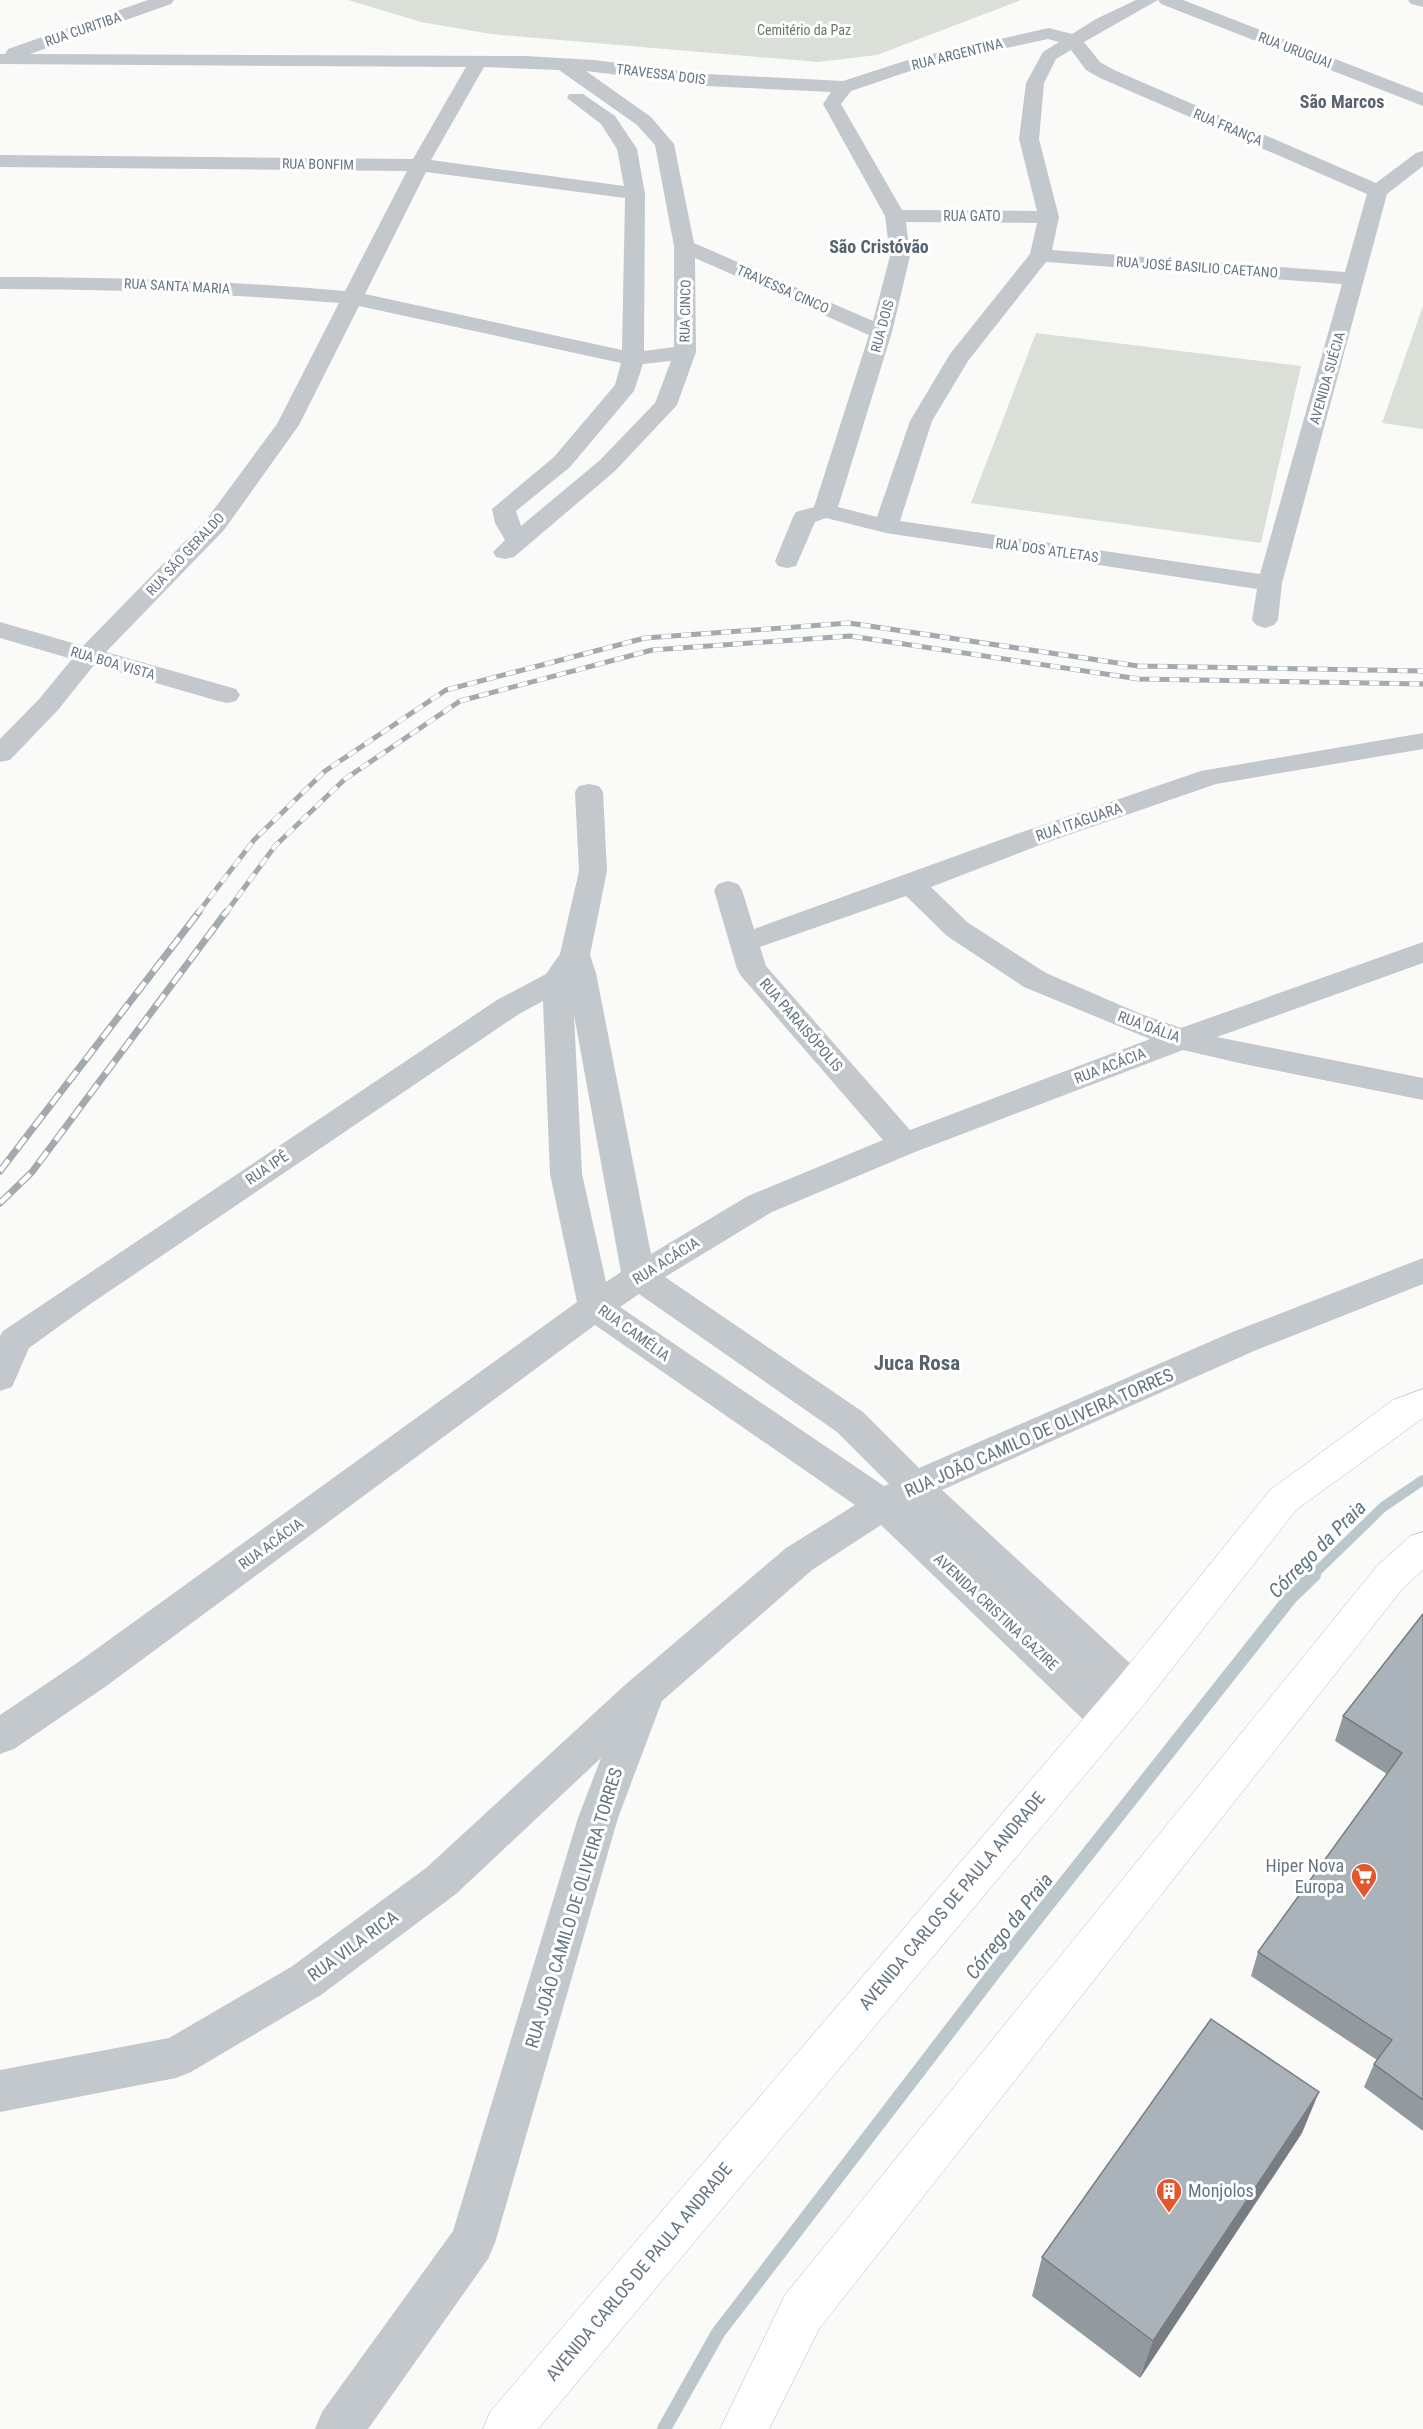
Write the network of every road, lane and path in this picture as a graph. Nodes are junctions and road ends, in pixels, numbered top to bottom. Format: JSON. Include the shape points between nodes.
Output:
{"nodes":[{"id":1,"x":165,"y":0,"type":"edge"},
{"id":2,"x":1150,"y":0,"type":"edge"},
{"id":3,"x":1167,"y":0,"type":"edge"},
{"id":4,"x":1417,"y":0,"type":"edge"},
{"id":5,"x":1423,"y":2,"type":"edge"},
{"id":6,"x":1078,"y":47,"type":"junction"},
{"id":7,"x":0,"y":59,"type":"edge"},
{"id":8,"x":478,"y":62,"type":"junction"},
{"id":9,"x":559,"y":78,"type":"junction"},
{"id":10,"x":844,"y":87,"type":"junction"},
{"id":11,"x":1423,"y":100,"type":"edge"},
{"id":12,"x":0,"y":148,"type":"edge"},
{"id":13,"x":1423,"y":157,"type":"edge"},
{"id":14,"x":423,"y":158,"type":"junction"},
{"id":15,"x":0,"y":161,"type":"edge"},
{"id":16,"x":634,"y":185,"type":"junction"},
{"id":17,"x":1378,"y":191,"type":"junction"},
{"id":18,"x":895,"y":216,"type":"junction"},
{"id":19,"x":1049,"y":217,"type":"junction"},
{"id":20,"x":684,"y":246,"type":"junction"},
{"id":21,"x":1040,"y":255,"type":"junction"},
{"id":22,"x":1355,"y":279,"type":"junction"},
{"id":23,"x":0,"y":282,"type":"edge"},
{"id":24,"x":354,"y":298,"type":"junction"},
{"id":25,"x":881,"y":332,"type":"junction"},
{"id":26,"x":685,"y":352,"type":"junction"},
{"id":27,"x":633,"y":359,"type":"junction"},
{"id":28,"x":825,"y":511,"type":"junction"},
{"id":29,"x":886,"y":526,"type":"junction"},
{"id":30,"x":787,"y":561,"type":"dead end"},
{"id":31,"x":1270,"y":583,"type":"junction"},
{"id":32,"x":1265,"y":620,"type":"dead end"},
{"id":33,"x":0,"y":630,"type":"edge"},
{"id":34,"x":88,"y":656,"type":"junction"},
{"id":35,"x":227,"y":694,"type":"dead end"},
{"id":36,"x":1423,"y":741,"type":"edge"},
{"id":37,"x":0,"y":754,"type":"edge"},
{"id":38,"x":589,"y":792,"type":"dead end"},
{"id":39,"x":911,"y":884,"type":"junction"},
{"id":40,"x":728,"y":890,"type":"dead end"},
{"id":41,"x":746,"y":942,"type":"junction"},
{"id":42,"x":1423,"y":952,"type":"edge"},
{"id":43,"x":571,"y":969,"type":"junction"},
{"id":44,"x":1181,"y":1039,"type":"junction"},
{"id":45,"x":1423,"y":1089,"type":"edge"},
{"id":46,"x":904,"y":1144,"type":"junction"},
{"id":47,"x":1423,"y":1270,"type":"edge"},
{"id":48,"x":639,"y":1277,"type":"junction"},
{"id":49,"x":595,"y":1307,"type":"junction"},
{"id":50,"x":0,"y":1378,"type":"edge"},
{"id":51,"x":1423,"y":1403,"type":"edge"},
{"id":52,"x":900,"y":1496,"type":"junction"},
{"id":53,"x":1423,"y":1547,"type":"edge"},
{"id":54,"x":646,"y":1691,"type":"junction"},
{"id":55,"x":1120,"y":1703,"type":"junction"},
{"id":56,"x":0,"y":1737,"type":"edge"},
{"id":57,"x":0,"y":2091,"type":"edge"},
{"id":58,"x":339,"y":2429,"type":"edge"},
{"id":59,"x":507,"y":2429,"type":"edge"},
{"id":60,"x":744,"y":2429,"type":"edge"}],
"edges":[{"from":1,"to":7,"type":"street","name":"RUA CURITIBA"},
{"from":2,"to":6,"type":"street","via":[[1102,22]]},
{"from":3,"to":11,"type":"street","name":"RUA URUGUAI"},
{"from":4,"to":5,"type":"street"},
{"from":6,"to":10,"type":"street","name":"RUA ARGENTINA","via":[[1049,33],[920,62]]},
{"from":6,"to":17,"type":"street","name":"RUA FRANÇA","via":[[1093,66],[1107,74]]},
{"from":6,"to":19,"type":"street","via":[[1049,56],[1035,82],[1029,139]]},
{"from":7,"to":8,"type":"street"},
{"from":8,"to":9,"type":"street","name":"RUA CINCO","via":[[525,62]]},
{"from":8,"to":14,"type":"street"},
{"from":9,"to":10,"type":"street","name":"TRAVESSA DOIS"},
{"from":9,"to":16,"type":"street","name":"RUA CINCO","via":[[608,120],[627,149]]},
{"from":9,"to":20,"type":"street","name":"RUA CINCO","via":[[644,121],[664,144]]},
{"from":10,"to":18,"type":"street","name":"RUA DOIS","via":[[831,104]]},
{"from":12,"to":14,"type":"street","name":"RUA BONFIM"},
{"from":13,"to":17,"type":"street"},
{"from":14,"to":15,"type":"street","name":"RUA BONFIM"},
{"from":14,"to":16,"type":"street","name":"RUA BONFIM","via":[[508,175]]},
{"from":14,"to":24,"type":"street"},
{"from":16,"to":27,"type":"street","name":"RUA CINCO"},
{"from":17,"to":22,"type":"street","name":"AVENIDA SUÉCIA"},
{"from":18,"to":19,"type":"street","name":"RUA GATO"},
{"from":18,"to":25,"type":"street","name":"RUA DOIS","via":[[900,256]]},
{"from":19,"to":21,"type":"street"},
{"from":20,"to":25,"type":"street","name":"TRAVESSA CINCO"},
{"from":20,"to":26,"type":"street","name":"RUA CINCO"},
{"from":21,"to":22,"type":"street","name":"RUA JOSÉ BASILIO CAETANO"},
{"from":21,"to":29,"type":"street","via":[[958,359],[921,421]]},
{"from":22,"to":31,"type":"street","name":"AVENIDA SUÉCIA"},
{"from":23,"to":24,"type":"street","name":"RUA SANTA MARIA","via":[[245,289]]},
{"from":24,"to":27,"type":"street","name":"RUA SANTA MARIA"},
{"from":24,"to":34,"type":"street","name":"RUA SÃO GERALDO","via":[[288,425],[215,525]]},
{"from":25,"to":28,"type":"street","name":"RUA DOIS"},
{"from":26,"to":27,"type":"street","name":"RUA SANTA MARIA"},
{"from":26,"to":27,"type":"street","name":"RUA CINCO","via":[[666,405],[606,466],[512,547],[504,509],[562,462],[626,386]]},
{"from":28,"to":29,"type":"street","name":"RUA DOS ATLETAS"},
{"from":28,"to":30,"type":"street","via":[[805,517]]},
{"from":29,"to":31,"type":"street","name":"RUA DOS ATLETAS"},
{"from":31,"to":32,"type":"street","name":"AVENIDA SUÉCIA"},
{"from":33,"to":34,"type":"street","name":"RUA BOA VISTA"},
{"from":34,"to":35,"type":"street","name":"RUA BOA VISTA"},
{"from":34,"to":37,"type":"street","name":"RUA SÃO GERALDO","via":[[49,704]]},
{"from":36,"to":39,"type":"street","name":"RUA ITAGUARA","via":[[1211,777]]},
{"from":38,"to":43,"type":"street","via":[[592,871]]},
{"from":39,"to":41,"type":"street","name":"RUA ITAGUARA"},
{"from":39,"to":44,"type":"street","name":"RUA DÁLIA","via":[[957,928],[1035,980]]},
{"from":40,"to":41,"type":"street","name":"RUA PARAISÓPOLIS"},
{"from":41,"to":46,"type":"street","name":"RUA PARAISÓPOLIS","via":[[752,969]]},
{"from":42,"to":44,"type":"street","name":"RUA ACÁCIA"},
{"from":43,"to":48,"type":"street"},
{"from":43,"to":49,"type":"street","name":"RUA CAMÉLIA","via":[[566,1174]]},
{"from":43,"to":50,"type":"street","name":"RUA IPÊ","via":[[508,1007],[15,1340]]},
{"from":44,"to":45,"type":"street","name":"RUA DÁLIA"},
{"from":44,"to":46,"type":"street","name":"RUA ACÁCIA"},
{"from":46,"to":48,"type":"street","name":"RUA ACÁCIA","via":[[760,1204]]},
{"from":47,"to":52,"type":"street","name":"RUA JOÃO CAMILO DE OLIVEIRA TORRES","via":[[1242,1342]]},
{"from":48,"to":49,"type":"street","name":"RUA ACÁCIA"},
{"from":48,"to":52,"type":"street","via":[[850,1422]]},
{"from":49,"to":52,"type":"street","name":"RUA CAMÉLIA"},
{"from":49,"to":56,"type":"street","name":"RUA ACÁCIA","via":[[91,1675]]},
{"from":51,"to":55,"type":"main road","name":"AVENIDA CARLOS DE PAULA ANDRADE","via":[[1406,1410],[1284,1500]]},
{"from":52,"to":54,"type":"street","name":"RUA JOÃO CAMILO DE OLIVEIRA TORRES","via":[[799,1559]]},
{"from":52,"to":55,"type":"street","name":"AVENIDA CRISTINA GAZIRE"},
{"from":53,"to":60,"type":"main road","via":[[1390,1578],[802,2312]]},
{"from":54,"to":57,"type":"street","name":"RUA VILA RICA","via":[[441,1881],[306,1981],[176,2057]]},
{"from":54,"to":58,"type":"street","name":"RUA JOÃO CAMILO DE OLIVEIRA TORRES","via":[[598,1818],[472,2243]]},
{"from":55,"to":59,"type":"main road","name":"AVENIDA CARLOS DE PAULA ANDRADE"}]}
